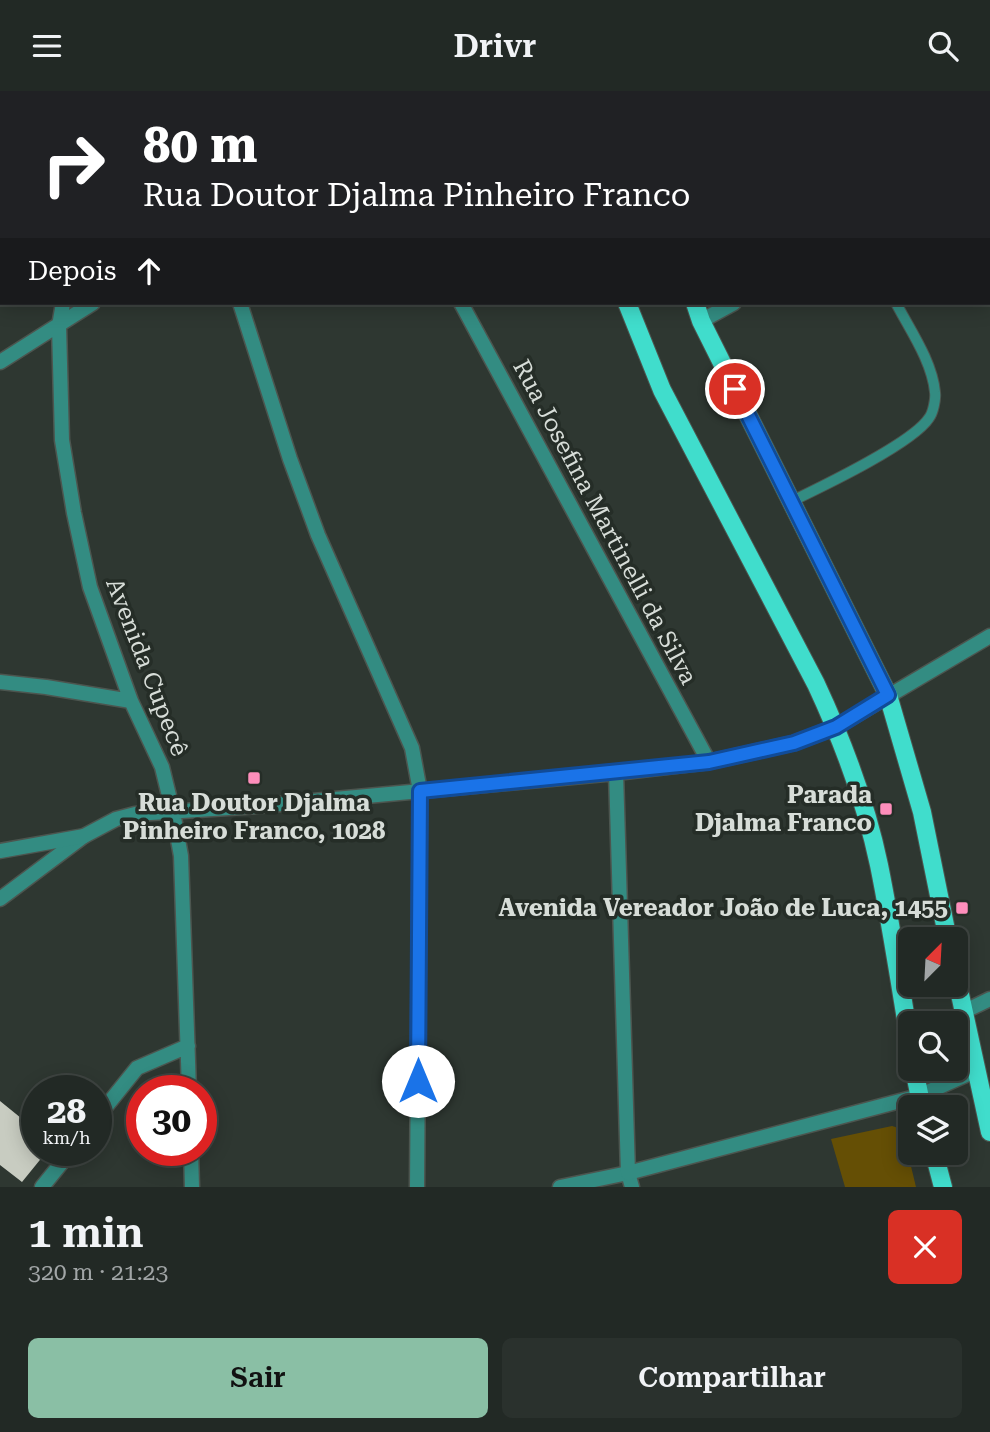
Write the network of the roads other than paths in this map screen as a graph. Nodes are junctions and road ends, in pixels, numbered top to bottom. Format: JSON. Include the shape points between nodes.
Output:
{"nodes":[{"id":1,"x":63,"y":305,"type":"edge"},
{"id":2,"x":90,"y":305,"type":"edge"},
{"id":3,"x":241,"y":305,"type":"edge"},
{"id":4,"x":462,"y":305,"type":"edge"},
{"id":5,"x":628,"y":305,"type":"edge"},
{"id":6,"x":696,"y":305,"type":"edge"},
{"id":7,"x":730,"y":305,"type":"edge"},
{"id":8,"x":897,"y":305,"type":"edge"},
{"id":9,"x":701,"y":321,"type":"junction"},
{"id":10,"x":59,"y":326,"type":"junction"},
{"id":11,"x":0,"y":362,"type":"edge"},
{"id":12,"x":790,"y":502,"type":"junction"},
{"id":13,"x":990,"y":636,"type":"edge"},
{"id":14,"x":0,"y":682,"type":"edge"},
{"id":15,"x":888,"y":695,"type":"junction"},
{"id":16,"x":131,"y":701,"type":"junction"},
{"id":17,"x":836,"y":727,"type":"junction"},
{"id":18,"x":709,"y":762,"type":"junction"},
{"id":19,"x":616,"y":773,"type":"junction"},
{"id":20,"x":420,"y":791,"type":"junction"},
{"id":21,"x":173,"y":812,"type":"junction"},
{"id":22,"x":84,"y":837,"type":"junction"},
{"id":23,"x":0,"y":851,"type":"edge"},
{"id":24,"x":0,"y":899,"type":"edge"},
{"id":25,"x":945,"y":927,"type":"edge"},
{"id":26,"x":990,"y":999,"type":"edge"},
{"id":27,"x":904,"y":1011,"type":"edge"},
{"id":28,"x":965,"y":1011,"type":"edge"},
{"id":29,"x":968,"y":1033,"type":"edge"},
{"id":30,"x":188,"y":1046,"type":"junction"},
{"id":31,"x":977,"y":1070,"type":"junction"},
{"id":32,"x":189,"y":1075,"type":"edge"},
{"id":33,"x":933,"y":1095,"type":"edge"},
{"id":34,"x":112,"y":1099,"type":"edge"},
{"id":35,"x":898,"y":1108,"type":"edge"},
{"id":36,"x":990,"y":1132,"type":"edge"},
{"id":37,"x":937,"y":1165,"type":"edge"},
{"id":38,"x":59,"y":1166,"type":"edge"},
{"id":39,"x":191,"y":1166,"type":"edge"},
{"id":40,"x":630,"y":1180,"type":"edge"},
{"id":41,"x":42,"y":1187,"type":"edge"},
{"id":42,"x":192,"y":1187,"type":"edge"},
{"id":43,"x":418,"y":1187,"type":"edge"},
{"id":44,"x":560,"y":1187,"type":"edge"},
{"id":45,"x":943,"y":1187,"type":"edge"}],
"edges":[{"from":1,"to":10,"type":"street","name":"Avenida Cupecê"},
{"from":2,"to":10,"type":"street"},
{"from":3,"to":20,"type":"street","via":[[318,535],[412,748]]},
{"from":4,"to":18,"type":"street","name":"Rua Josefina Martinelli da Silva"},
{"from":5,"to":17,"type":"main road","via":[[662,390]]},
{"from":6,"to":9,"type":"main road"},
{"from":7,"to":9,"type":"street"},
{"from":8,"to":12,"type":"lane","via":[[929,367],[935,394],[931,417],[914,435]]},
{"from":9,"to":12,"type":"main road"},
{"from":10,"to":11,"type":"street"},
{"from":10,"to":16,"type":"street","name":"Avenida Cupecê","via":[[62,440],[74,513],[90,587]]},
{"from":12,"to":15,"type":"main road"},
{"from":13,"to":15,"type":"street"},
{"from":14,"to":16,"type":"street"},
{"from":15,"to":17,"type":"street"},
{"from":15,"to":25,"type":"main road","via":[[922,812]]},
{"from":16,"to":21,"type":"street","name":"Avenida Cupecê","via":[[162,767]]},
{"from":17,"to":18,"type":"street","via":[[794,743]]},
{"from":17,"to":27,"type":"main road","via":[[879,863]]},
{"from":18,"to":19,"type":"street"},
{"from":19,"to":20,"type":"street"},
{"from":19,"to":40,"type":"street"},
{"from":20,"to":21,"type":"street"},
{"from":20,"to":43,"type":"street"},
{"from":21,"to":22,"type":"street","via":[[116,819]]},
{"from":21,"to":30,"type":"street","name":"Avenida Cupecê","via":[[181,856]]},
{"from":22,"to":23,"type":"street"},
{"from":22,"to":24,"type":"street"},
{"from":26,"to":28,"type":"street"},
{"from":29,"to":31,"type":"main road"},
{"from":30,"to":32,"type":"street","name":"Avenida Cupecê"},
{"from":30,"to":34,"type":"street","via":[[136,1068]]},
{"from":31,"to":33,"type":"street"},
{"from":31,"to":36,"type":"main road"},
{"from":35,"to":40,"type":"street"},
{"from":37,"to":45,"type":"main road"},
{"from":38,"to":41,"type":"street"},
{"from":39,"to":42,"type":"street"},
{"from":40,"to":44,"type":"street"}]}
